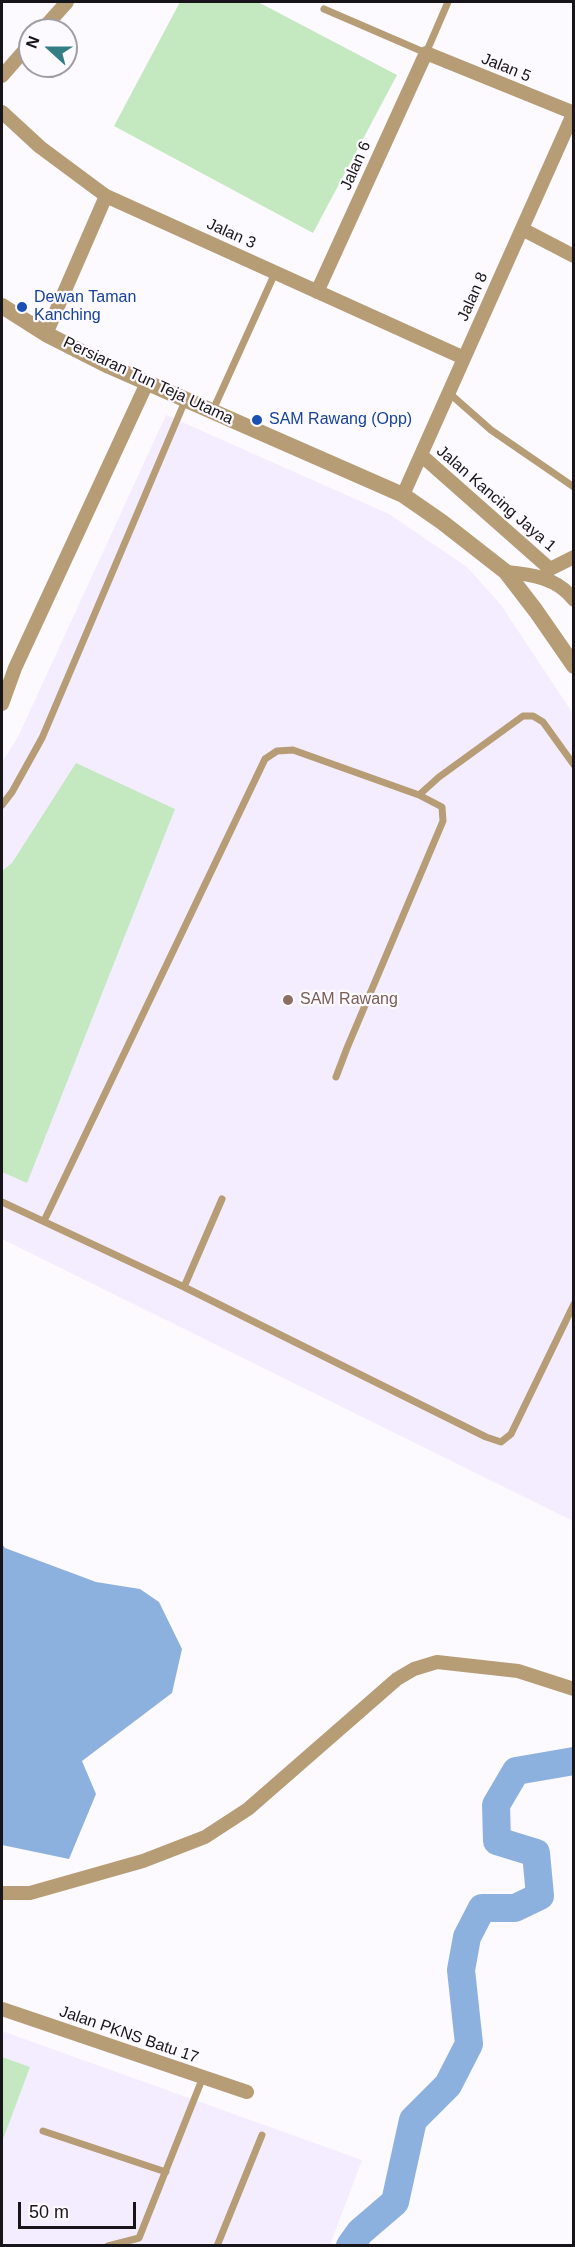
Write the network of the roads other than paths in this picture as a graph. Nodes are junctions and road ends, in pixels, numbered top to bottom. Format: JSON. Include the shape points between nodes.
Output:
{"nodes":[{"id":1,"x":67,"y":2,"type":"edge"},
{"id":2,"x":448,"y":2,"type":"edge"},
{"id":3,"x":324,"y":9,"type":"dead end"},
{"id":4,"x":53,"y":18,"type":"edge"},
{"id":5,"x":426,"y":53,"type":"junction"},
{"id":6,"x":18,"y":58,"type":"edge"},
{"id":7,"x":2,"y":76,"type":"edge"},
{"id":8,"x":2,"y":112,"type":"edge"},
{"id":9,"x":573,"y":113,"type":"edge"},
{"id":10,"x":106,"y":196,"type":"junction"},
{"id":11,"x":522,"y":229,"type":"junction"},
{"id":12,"x":573,"y":256,"type":"edge"},
{"id":13,"x":275,"y":273,"type":"junction"},
{"id":14,"x":317,"y":292,"type":"junction"},
{"id":15,"x":2,"y":306,"type":"edge"},
{"id":16,"x":46,"y":334,"type":"junction"},
{"id":17,"x":464,"y":358,"type":"junction"},
{"id":18,"x":147,"y":383,"type":"junction"},
{"id":19,"x":449,"y":392,"type":"junction"},
{"id":20,"x":185,"y":400,"type":"junction"},
{"id":21,"x":212,"y":412,"type":"junction"},
{"id":22,"x":421,"y":455,"type":"junction"},
{"id":23,"x":573,"y":487,"type":"edge"},
{"id":24,"x":403,"y":495,"type":"junction"},
{"id":25,"x":573,"y":557,"type":"edge"},
{"id":26,"x":506,"y":572,"type":"junction"},
{"id":27,"x":550,"y":575,"type":"junction"},
{"id":28,"x":573,"y":600,"type":"edge"},
{"id":29,"x":573,"y":666,"type":"edge"},
{"id":30,"x":2,"y":704,"type":"edge"},
{"id":31,"x":573,"y":765,"type":"edge"},
{"id":32,"x":419,"y":795,"type":"junction"},
{"id":33,"x":2,"y":805,"type":"edge"},
{"id":34,"x":336,"y":1077,"type":"dead end"},
{"id":35,"x":222,"y":1199,"type":"dead end"},
{"id":36,"x":2,"y":1202,"type":"edge"},
{"id":37,"x":44,"y":1221,"type":"junction"},
{"id":38,"x":184,"y":1287,"type":"junction"},
{"id":39,"x":573,"y":1304,"type":"edge"},
{"id":40,"x":573,"y":1689,"type":"edge"},
{"id":41,"x":2,"y":1893,"type":"edge"},
{"id":42,"x":2,"y":2009,"type":"edge"},
{"id":43,"x":203,"y":2077,"type":"junction"},
{"id":44,"x":247,"y":2092,"type":"dead end"},
{"id":45,"x":43,"y":2131,"type":"dead end"},
{"id":46,"x":262,"y":2135,"type":"dead end"},
{"id":47,"x":166,"y":2172,"type":"junction"},
{"id":48,"x":129,"y":2243,"type":"edge"},
{"id":49,"x":108,"y":2246,"type":"edge"},
{"id":50,"x":217,"y":2246,"type":"edge"}],
"edges":[{"from":1,"to":4,"type":"street"},
{"from":2,"to":5,"type":"lane"},
{"from":3,"to":5,"type":"lane"},
{"from":5,"to":9,"type":"street","name":"Jalan 5"},
{"from":5,"to":14,"type":"street","name":"Jalan 6"},
{"from":6,"to":7,"type":"street"},
{"from":8,"to":10,"type":"street","name":"Jalan 3","via":[[39,147]]},
{"from":9,"to":11,"type":"street","name":"Jalan 8"},
{"from":10,"to":13,"type":"street","name":"Jalan 3"},
{"from":10,"to":16,"type":"street"},
{"from":11,"to":12,"type":"street"},
{"from":11,"to":17,"type":"street","name":"Jalan 8"},
{"from":13,"to":14,"type":"street","name":"Jalan 3"},
{"from":13,"to":21,"type":"lane"},
{"from":14,"to":17,"type":"street","name":"Jalan 3"},
{"from":15,"to":16,"type":"street","name":"Persiaran Tun Teja Utama"},
{"from":16,"to":18,"type":"street","name":"Persiaran Tun Teja Utama"},
{"from":17,"to":19,"type":"street","name":"Jalan 8"},
{"from":18,"to":20,"type":"street","name":"Persiaran Tun Teja Utama"},
{"from":18,"to":30,"type":"street"},
{"from":19,"to":22,"type":"street","name":"Jalan 8"},
{"from":19,"to":23,"type":"lane","via":[[491,430]]},
{"from":20,"to":21,"type":"street","name":"Persiaran Tun Teja Utama"},
{"from":20,"to":33,"type":"lane","via":[[42,738]]},
{"from":21,"to":24,"type":"street","name":"Persiaran Tun Teja Utama"},
{"from":22,"to":24,"type":"street","name":"Jalan 8"},
{"from":22,"to":27,"type":"street","name":"Jalan Kancing Jaya 1"},
{"from":24,"to":26,"type":"street","name":"Persiaran Tun Teja Utama"},
{"from":25,"to":27,"type":"street"},
{"from":26,"to":27,"type":"street"},
{"from":26,"to":29,"type":"street","name":"Persiaran Tun Teja Utama"},
{"from":27,"to":28,"type":"street","name":"Jalan Kancing Jaya 1"},
{"from":31,"to":32,"type":"lane","via":[[543,722],[523,716]]},
{"from":32,"to":34,"type":"lane","via":[[442,807],[444,821]]},
{"from":32,"to":37,"type":"lane","via":[[294,750],[277,751],[266,759]]},
{"from":35,"to":38,"type":"lane"},
{"from":36,"to":37,"type":"lane"},
{"from":37,"to":38,"type":"lane"},
{"from":38,"to":39,"type":"lane","via":[[501,1442],[511,1434]]},
{"from":40,"to":41,"type":"street","via":[[518,1671],[437,1662],[414,1669],[397,1679],[248,1809],[205,1837],[143,1861],[42,1890]]},
{"from":42,"to":43,"type":"street","name":"Jalan PKNS Batu 17"},
{"from":43,"to":44,"type":"street","name":"Jalan PKNS Batu 17"},
{"from":43,"to":47,"type":"lane"},
{"from":45,"to":47,"type":"lane"},
{"from":46,"to":50,"type":"lane"},
{"from":47,"to":48,"type":"lane","via":[[140,2238]]},
{"from":48,"to":49,"type":"lane"}]}
